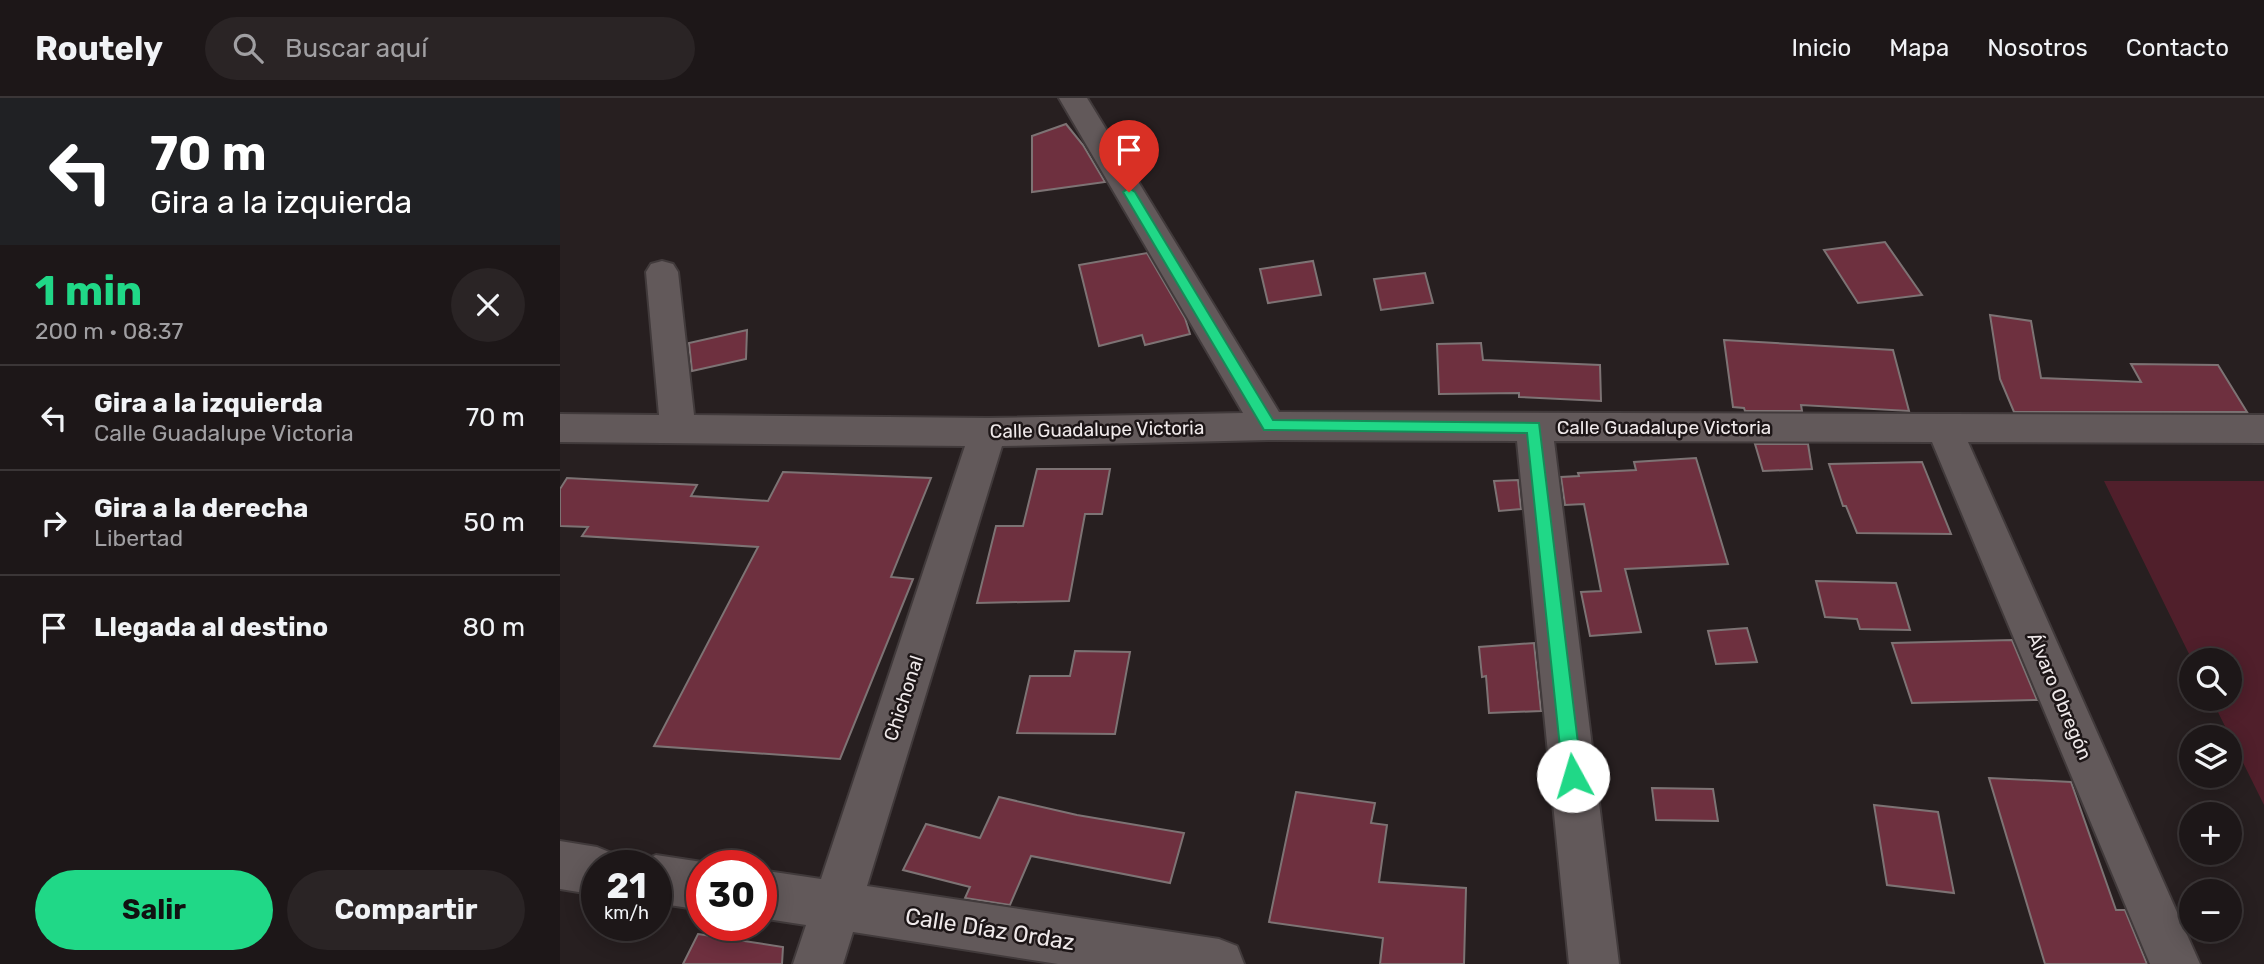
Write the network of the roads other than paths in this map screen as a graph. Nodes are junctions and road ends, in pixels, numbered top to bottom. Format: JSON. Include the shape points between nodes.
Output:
{"nodes":[{"id":1,"x":1073,"y":98,"type":"edge"},
{"id":2,"x":662,"y":272,"type":"dead end"},
{"id":3,"x":1269,"y":426,"type":"junction"},
{"id":4,"x":1534,"y":427,"type":"junction"},
{"id":5,"x":560,"y":428,"type":"edge"},
{"id":6,"x":1944,"y":428,"type":"junction"},
{"id":7,"x":678,"y":429,"type":"junction"},
{"id":8,"x":2264,"y":429,"type":"edge"},
{"id":9,"x":988,"y":432,"type":"junction"},
{"id":10,"x":560,"y":865,"type":"edge"},
{"id":11,"x":581,"y":868,"type":"edge"},
{"id":12,"x":777,"y":896,"type":"edge"},
{"id":13,"x":836,"y":905,"type":"junction"},
{"id":14,"x":818,"y":964,"type":"edge"},
{"id":15,"x":1219,"y":964,"type":"edge"},
{"id":16,"x":1594,"y":964,"type":"edge"},
{"id":17,"x":2175,"y":964,"type":"edge"}],
"edges":[{"from":1,"to":3,"type":"street"},
{"from":2,"to":7,"type":"street"},
{"from":3,"to":4,"type":"street","name":"Calle Guadalupe Victoria"},
{"from":3,"to":9,"type":"street","name":"Calle Guadalupe Victoria"},
{"from":4,"to":6,"type":"street","name":"Calle Guadalupe Victoria"},
{"from":4,"to":16,"type":"street"},
{"from":5,"to":7,"type":"street","name":"Calle Guadalupe Victoria"},
{"from":6,"to":8,"type":"street","name":"Calle Guadalupe Victoria"},
{"from":6,"to":17,"type":"street","name":"Álvaro Obregón"},
{"from":7,"to":9,"type":"street","name":"Calle Guadalupe Victoria"},
{"from":9,"to":13,"type":"street","name":"Chichonal"},
{"from":10,"to":11,"type":"street"},
{"from":12,"to":13,"type":"street","name":"Calle Díaz Ordaz"},
{"from":13,"to":14,"type":"street","name":"Chichonal"},
{"from":13,"to":15,"type":"street","name":"Calle Díaz Ordaz"}]}
